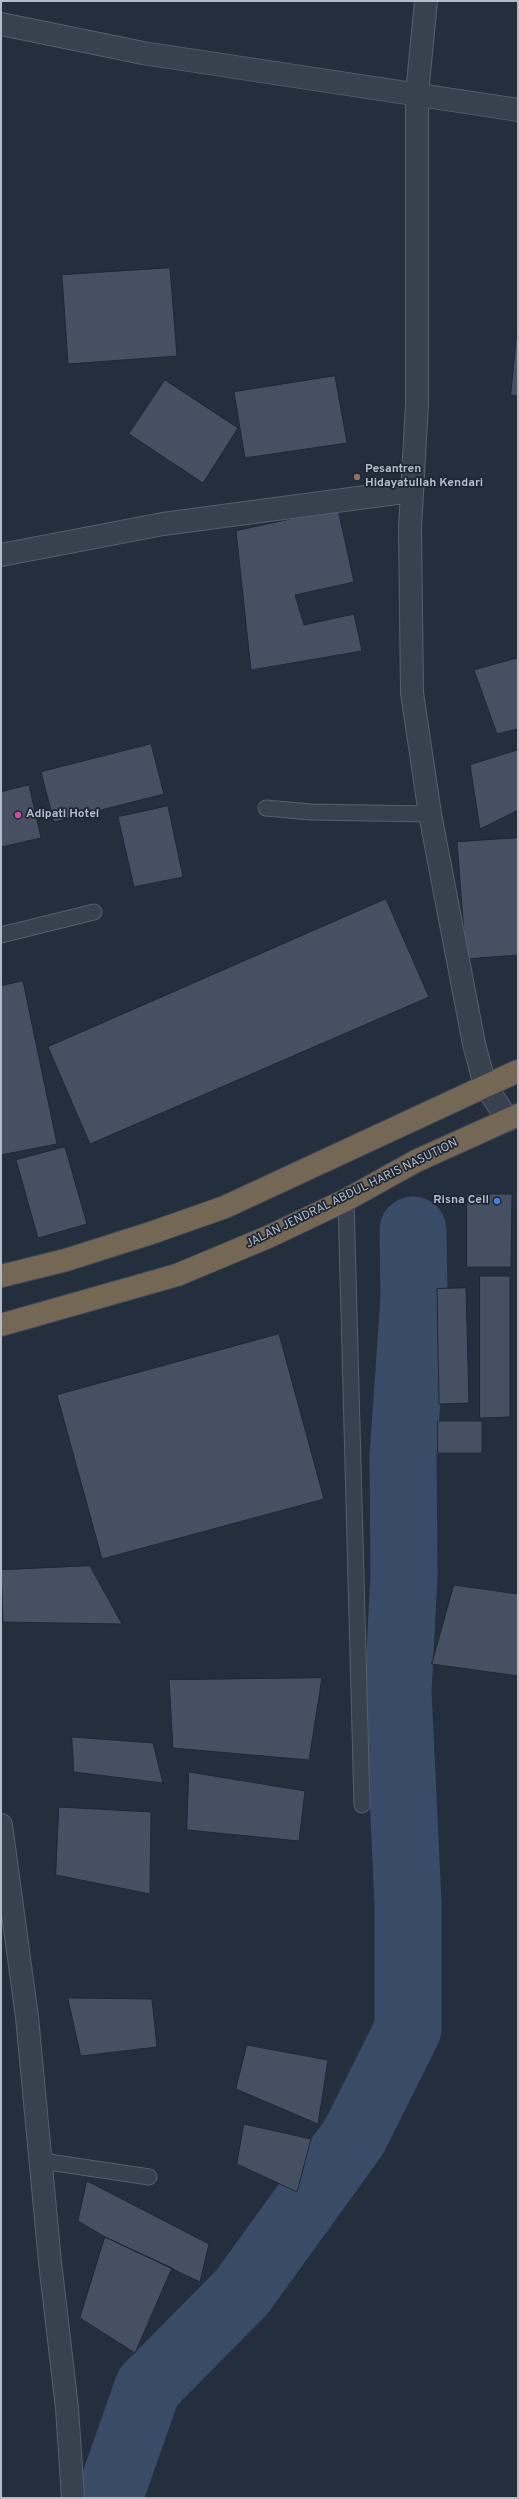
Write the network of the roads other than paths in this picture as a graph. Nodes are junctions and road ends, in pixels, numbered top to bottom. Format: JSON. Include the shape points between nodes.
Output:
{"nodes":[{"id":1,"x":426,"y":1,"type":"edge"},
{"id":2,"x":1,"y":24,"type":"edge"},
{"id":3,"x":417,"y":94,"type":"junction"},
{"id":4,"x":518,"y":110,"type":"edge"},
{"id":5,"x":411,"y":491,"type":"junction"},
{"id":6,"x":1,"y":555,"type":"edge"},
{"id":7,"x":266,"y":808,"type":"dead end"},
{"id":8,"x":430,"y":814,"type":"junction"},
{"id":9,"x":94,"y":912,"type":"dead end"},
{"id":10,"x":1,"y":935,"type":"edge"},
{"id":11,"x":518,"y":1071,"type":"edge"},
{"id":12,"x":485,"y":1085,"type":"junction"},
{"id":13,"x":513,"y":1118,"type":"edge"},
{"id":14,"x":346,"y":1200,"type":"junction"},
{"id":15,"x":1,"y":1276,"type":"edge"},
{"id":16,"x":1,"y":1325,"type":"edge"},
{"id":17,"x":362,"y":1805,"type":"dead end"},
{"id":18,"x":1,"y":1825,"type":"edge"},
{"id":19,"x":42,"y":2161,"type":"junction"},
{"id":20,"x":149,"y":2177,"type":"dead end"},
{"id":21,"x":73,"y":2498,"type":"edge"}],
"edges":[{"from":1,"to":3,"type":"street"},
{"from":2,"to":3,"type":"street","via":[[143,53]]},
{"from":3,"to":4,"type":"street"},
{"from":3,"to":5,"type":"street","via":[[417,404]]},
{"from":5,"to":6,"type":"street","via":[[163,524]]},
{"from":5,"to":8,"type":"street","via":[[412,693]]},
{"from":7,"to":8,"type":"lane","via":[[311,812]]},
{"from":8,"to":12,"type":"street","via":[[474,1044]]},
{"from":9,"to":10,"type":"lane"},
{"from":11,"to":12,"type":"highway"},
{"from":12,"to":13,"type":"street"},
{"from":12,"to":15,"type":"highway","via":[[225,1207],[151,1234],[66,1260]]},
{"from":13,"to":14,"type":"highway","name":"JALAN JENDRAL ABDUL HARIS NASUTION","via":[[416,1161]]},
{"from":14,"to":16,"type":"highway","name":"JALAN JENDRAL ABDUL HARIS NASUTION","via":[[268,1237],[176,1275]]},
{"from":14,"to":17,"type":"lane"},
{"from":18,"to":19,"type":"street","via":[[27,2017]]},
{"from":19,"to":20,"type":"lane"},
{"from":19,"to":21,"type":"street","via":[[50,2262],[67,2408]]}]}
